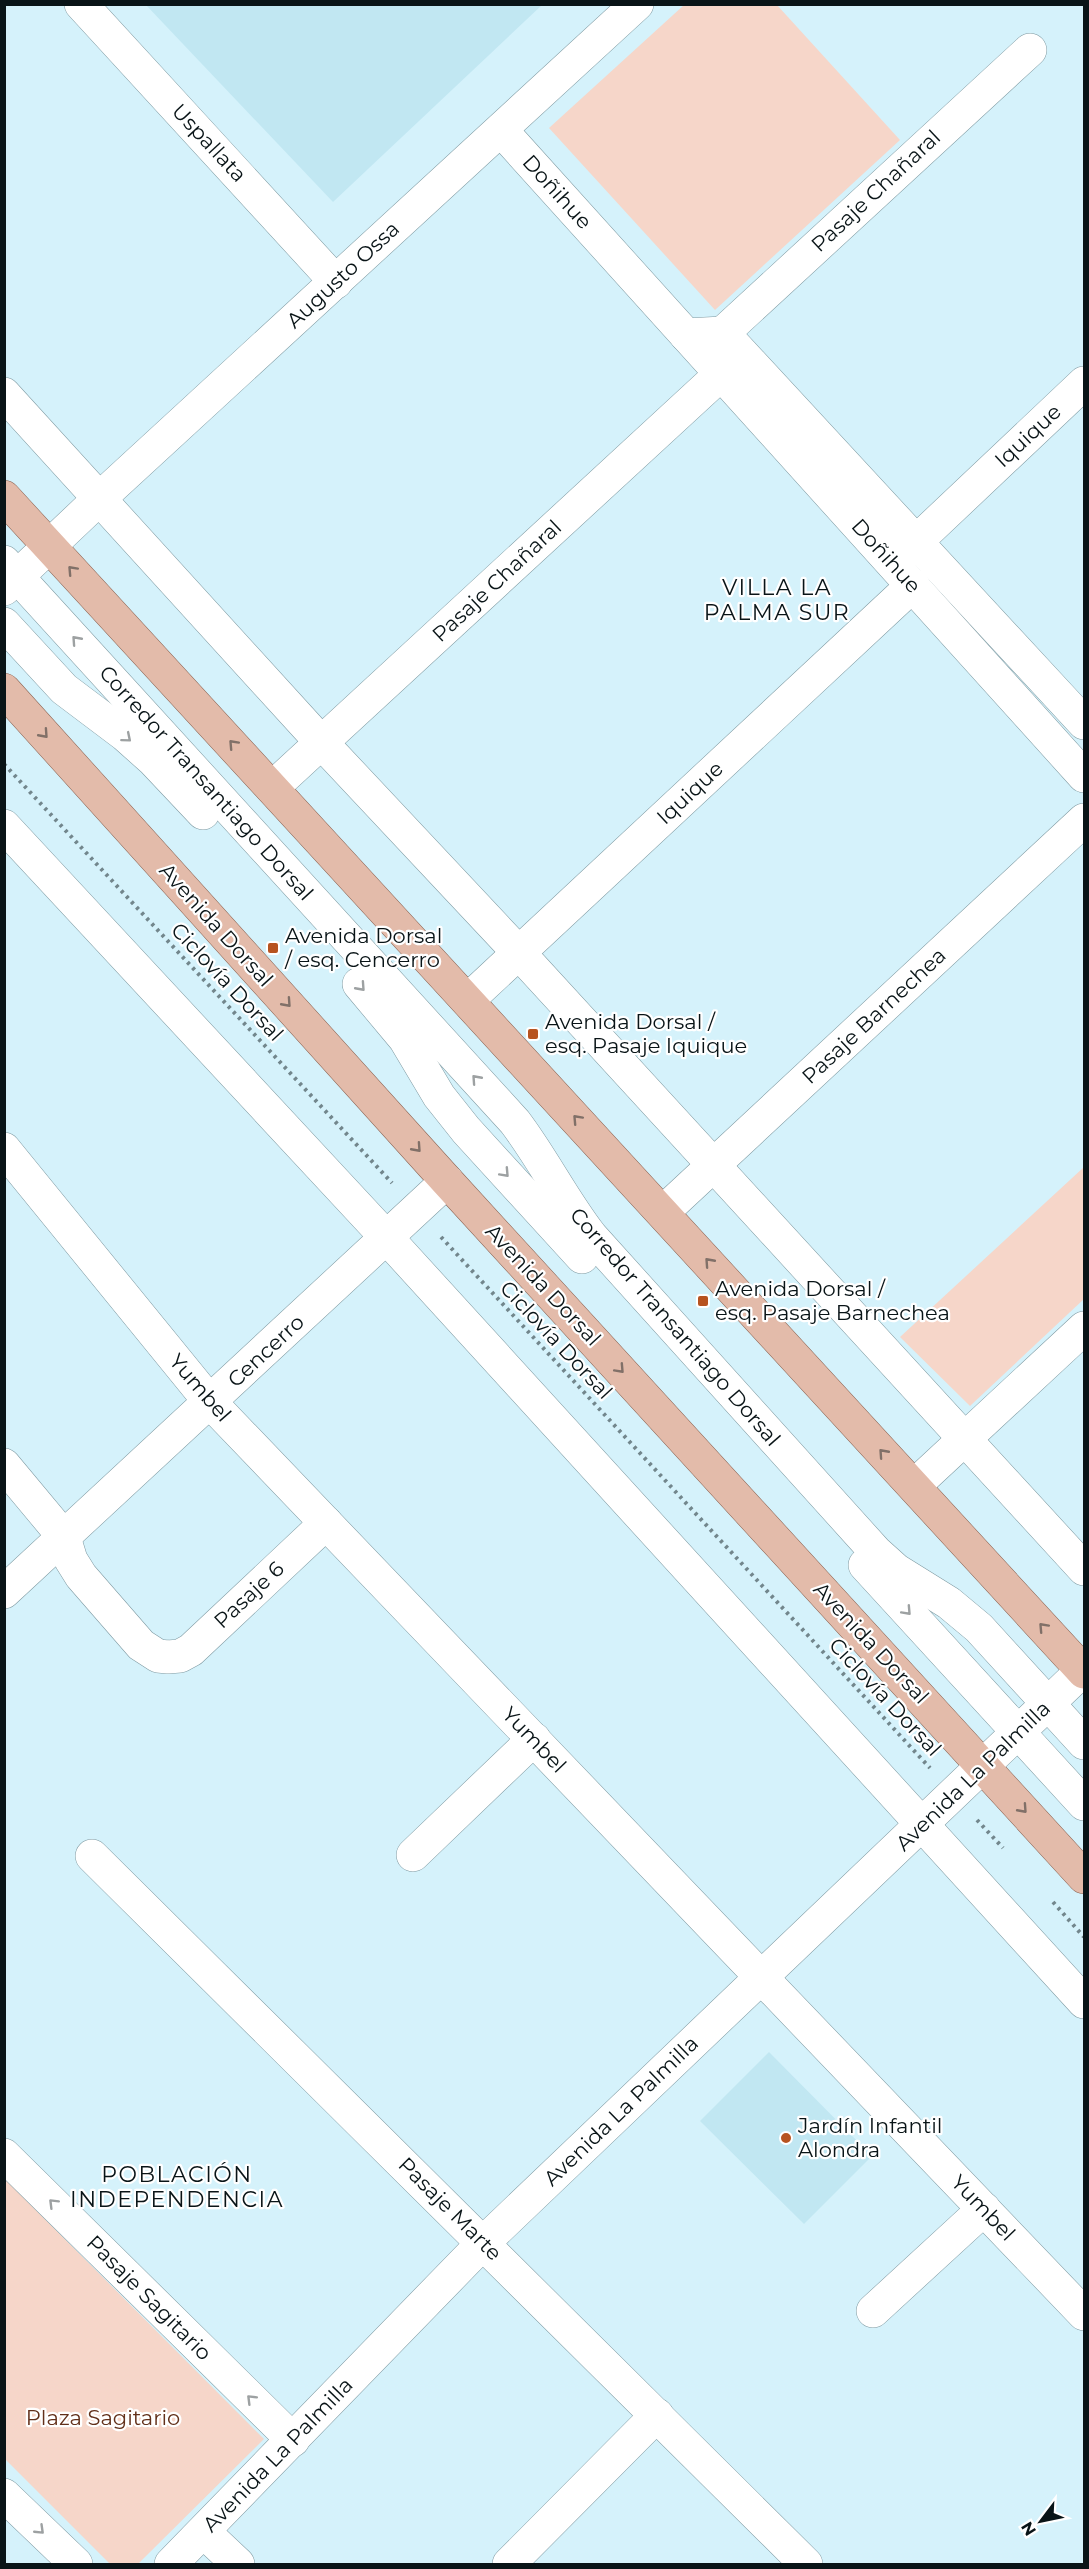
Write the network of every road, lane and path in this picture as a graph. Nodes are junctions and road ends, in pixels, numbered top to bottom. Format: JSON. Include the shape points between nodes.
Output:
{"nodes":[{"id":1,"x":81,"y":4,"type":"edge"},
{"id":2,"x":621,"y":10,"type":"edge"},
{"id":3,"x":1030,"y":50,"type":"dead end"},
{"id":4,"x":501,"y":130,"type":"junction"},
{"id":5,"x":336,"y":282,"type":"junction"},
{"id":6,"x":723,"y":333,"type":"junction"},
{"id":7,"x":686,"y":335,"type":"junction"},
{"id":8,"x":722,"y":374,"type":"junction"},
{"id":9,"x":1084,"y":383,"type":"edge"},
{"id":10,"x":4,"y":394,"type":"edge"},
{"id":11,"x":4,"y":496,"type":"edge"},
{"id":12,"x":100,"y":498,"type":"junction"},
{"id":13,"x":916,"y":542,"type":"junction"},
{"id":14,"x":49,"y":546,"type":"junction"},
{"id":15,"x":903,"y":575,"type":"junction"},
{"id":16,"x":9,"y":576,"type":"edge"},
{"id":17,"x":4,"y":624,"type":"edge"},
{"id":18,"x":4,"y":690,"type":"edge"},
{"id":19,"x":1084,"y":723,"type":"edge"},
{"id":20,"x":321,"y":742,"type":"junction"},
{"id":21,"x":4,"y":764,"type":"edge"},
{"id":22,"x":1084,"y":774,"type":"edge"},
{"id":23,"x":272,"y":788,"type":"junction"},
{"id":24,"x":1084,"y":820,"type":"edge"},
{"id":25,"x":4,"y":826,"type":"edge"},
{"id":26,"x":519,"y":952,"type":"junction"},
{"id":27,"x":468,"y":1000,"type":"junction"},
{"id":28,"x":4,"y":1149,"type":"edge"},
{"id":29,"x":714,"y":1165,"type":"junction"},
{"id":30,"x":447,"y":1181,"type":"junction"},
{"id":31,"x":417,"y":1210,"type":"junction"},
{"id":32,"x":663,"y":1212,"type":"junction"},
{"id":33,"x":387,"y":1238,"type":"junction"},
{"id":34,"x":1084,"y":1328,"type":"edge"},
{"id":35,"x":210,"y":1402,"type":"junction"},
{"id":36,"x":966,"y":1438,"type":"junction"},
{"id":37,"x":4,"y":1465,"type":"edge"},
{"id":38,"x":914,"y":1486,"type":"junction"},
{"id":39,"x":326,"y":1523,"type":"junction"},
{"id":40,"x":64,"y":1538,"type":"junction"},
{"id":41,"x":1084,"y":1569,"type":"edge"},
{"id":42,"x":4,"y":1593,"type":"edge"},
{"id":43,"x":1084,"y":1671,"type":"edge"},
{"id":44,"x":1048,"y":1704,"type":"junction"},
{"id":45,"x":1018,"y":1732,"type":"junction"},
{"id":46,"x":534,"y":1739,"type":"junction"},
{"id":47,"x":1084,"y":1743,"type":"edge"},
{"id":48,"x":984,"y":1766,"type":"junction"},
{"id":49,"x":954,"y":1794,"type":"junction"},
{"id":50,"x":1084,"y":1804,"type":"edge"},
{"id":51,"x":923,"y":1824,"type":"junction"},
{"id":52,"x":1008,"y":1853,"type":"dead end"},
{"id":53,"x":413,"y":1855,"type":"dead end"},
{"id":54,"x":92,"y":1856,"type":"dead end"},
{"id":55,"x":1084,"y":1877,"type":"edge"},
{"id":56,"x":1046,"y":1895,"type":"dead end"},
{"id":57,"x":1084,"y":1937,"type":"edge"},
{"id":58,"x":762,"y":1977,"type":"junction"},
{"id":59,"x":1084,"y":2002,"type":"edge"},
{"id":60,"x":4,"y":2155,"type":"edge"},
{"id":61,"x":984,"y":2209,"type":"junction"},
{"id":62,"x":484,"y":2242,"type":"junction"},
{"id":63,"x":873,"y":2311,"type":"dead end"},
{"id":64,"x":1084,"y":2314,"type":"edge"},
{"id":65,"x":657,"y":2415,"type":"junction"},
{"id":66,"x":293,"y":2440,"type":"junction"},
{"id":67,"x":4,"y":2495,"type":"edge"},
{"id":68,"x":204,"y":2532,"type":"junction"},
{"id":69,"x":76,"y":2565,"type":"edge"},
{"id":70,"x":171,"y":2565,"type":"edge"},
{"id":71,"x":238,"y":2565,"type":"edge"},
{"id":72,"x":509,"y":2565,"type":"edge"},
{"id":73,"x":806,"y":2565,"type":"edge"}],
"edges":[{"from":1,"to":5,"type":"street","name":"Uspallata"},
{"from":2,"to":4,"type":"street","name":"Augusto Ossa"},
{"from":3,"to":6,"type":"street","name":"Pasaje Chañaral"},
{"from":4,"to":5,"type":"street","name":"Augusto Ossa"},
{"from":4,"to":7,"type":"street","name":"Doñihue"},
{"from":5,"to":12,"type":"street","name":"Augusto Ossa"},
{"from":6,"to":7,"type":"street"},
{"from":6,"to":13,"type":"street","name":"Doñihue"},
{"from":7,"to":8,"type":"street","name":"Doñihue"},
{"from":8,"to":15,"type":"street","name":"Doñihue"},
{"from":8,"to":20,"type":"street","name":"Pasaje Chañaral"},
{"from":9,"to":13,"type":"street","name":"Iquique"},
{"from":10,"to":12,"type":"street"},
{"from":11,"to":14,"type":"main road"},
{"from":12,"to":14,"type":"street","name":"Augusto Ossa"},
{"from":12,"to":20,"type":"street"},
{"from":13,"to":15,"type":"street","name":"Iquique"},
{"from":13,"to":19,"type":"street","name":"Doñihue"},
{"from":14,"to":16,"type":"street","name":"Augusto Ossa"},
{"from":23,"to":14,"type":"main road","one_way":true},
{"from":15,"to":22,"type":"street","name":"Doñihue"},
{"from":15,"to":26,"type":"street","name":"Iquique"},
{"from":44,"to":16,"type":"street","name":"Corredor Transantiago Dorsal","one_way":true,"via":[[979,1628],[876,1552],[591,1236],[515,1122]]},
{"from":17,"to":45,"type":"street","name":"Corredor Transantiago Dorsal","one_way":true,"via":[[64,689],[125,735],[189,798],[386,1015],[465,1130]]},
{"from":18,"to":30,"type":"main road","name":"Avenida Dorsal","one_way":true},
{"from":20,"to":23,"type":"street","name":"Pasaje Chañaral"},
{"from":20,"to":26,"type":"street"},
{"from":21,"to":31,"type":"path","name":"Ciclovía Dorsal"},
{"from":23,"to":27,"type":"main road"},
{"from":24,"to":29,"type":"street","name":"Pasaje Barnechea"},
{"from":25,"to":33,"type":"street"},
{"from":26,"to":27,"type":"street","name":"Iquique"},
{"from":26,"to":29,"type":"street"},
{"from":32,"to":27,"type":"main road","one_way":true},
{"from":28,"to":35,"type":"street","name":"Yumbel"},
{"from":29,"to":32,"type":"street","name":"Pasaje Barnechea"},
{"from":29,"to":36,"type":"street"},
{"from":30,"to":31,"type":"street","name":"Cencerro"},
{"from":30,"to":48,"type":"main road","name":"Avenida Dorsal","one_way":true},
{"from":31,"to":33,"type":"street","name":"Cencerro"},
{"from":31,"to":49,"type":"path","name":"Ciclovía Dorsal"},
{"from":38,"to":32,"type":"main road","one_way":true},
{"from":33,"to":35,"type":"street","name":"Cencerro"},
{"from":33,"to":51,"type":"street"},
{"from":34,"to":36,"type":"street"},
{"from":35,"to":39,"type":"street","name":"Yumbel"},
{"from":35,"to":40,"type":"street","name":"Cencerro"},
{"from":36,"to":38,"type":"street"},
{"from":36,"to":41,"type":"street"},
{"from":37,"to":40,"type":"street"},
{"from":43,"to":38,"type":"main road","one_way":true},
{"from":39,"to":40,"type":"street","name":"Pasaje 6","via":[[191,1650],[168,1657],[158,1656],[141,1645],[81,1575]]},
{"from":39,"to":46,"type":"street","name":"Yumbel"},
{"from":40,"to":42,"type":"street","name":"Cencerro"},
{"from":43,"to":44,"type":"street","name":"Avenida La Palmilla"},
{"from":44,"to":45,"type":"street","name":"Avenida La Palmilla"},
{"from":44,"to":47,"type":"street","name":"Corredor Transantiago Dorsal"},
{"from":45,"to":48,"type":"street","name":"Avenida La Palmilla"},
{"from":45,"to":50,"type":"street","name":"Corredor Transantiago Dorsal"},
{"from":46,"to":53,"type":"street"},
{"from":46,"to":58,"type":"street","name":"Yumbel"},
{"from":48,"to":49,"type":"street","name":"Avenida La Palmilla"},
{"from":48,"to":55,"type":"main road","name":"Avenida Dorsal","one_way":true},
{"from":49,"to":51,"type":"street","name":"Avenida La Palmilla"},
{"from":49,"to":52,"type":"path","name":"Ciclovía Dorsal"},
{"from":51,"to":58,"type":"street","name":"Avenida La Palmilla"},
{"from":51,"to":59,"type":"street"},
{"from":54,"to":62,"type":"street","name":"Pasaje Marte"},
{"from":56,"to":57,"type":"path"},
{"from":58,"to":61,"type":"street","name":"Yumbel"},
{"from":58,"to":62,"type":"street","name":"Avenida La Palmilla"},
{"from":66,"to":60,"type":"street","name":"Pasaje Sagitario","one_way":true},
{"from":61,"to":63,"type":"street"},
{"from":61,"to":64,"type":"street","name":"Yumbel"},
{"from":62,"to":65,"type":"street","name":"Pasaje Marte"},
{"from":62,"to":66,"type":"street","name":"Avenida La Palmilla"},
{"from":65,"to":72,"type":"street"},
{"from":65,"to":73,"type":"street","name":"Pasaje Marte"},
{"from":66,"to":68,"type":"street","name":"Avenida La Palmilla"},
{"from":67,"to":69,"type":"street","one_way":true},
{"from":68,"to":70,"type":"street","name":"Avenida La Palmilla"},
{"from":68,"to":71,"type":"street"}]}
